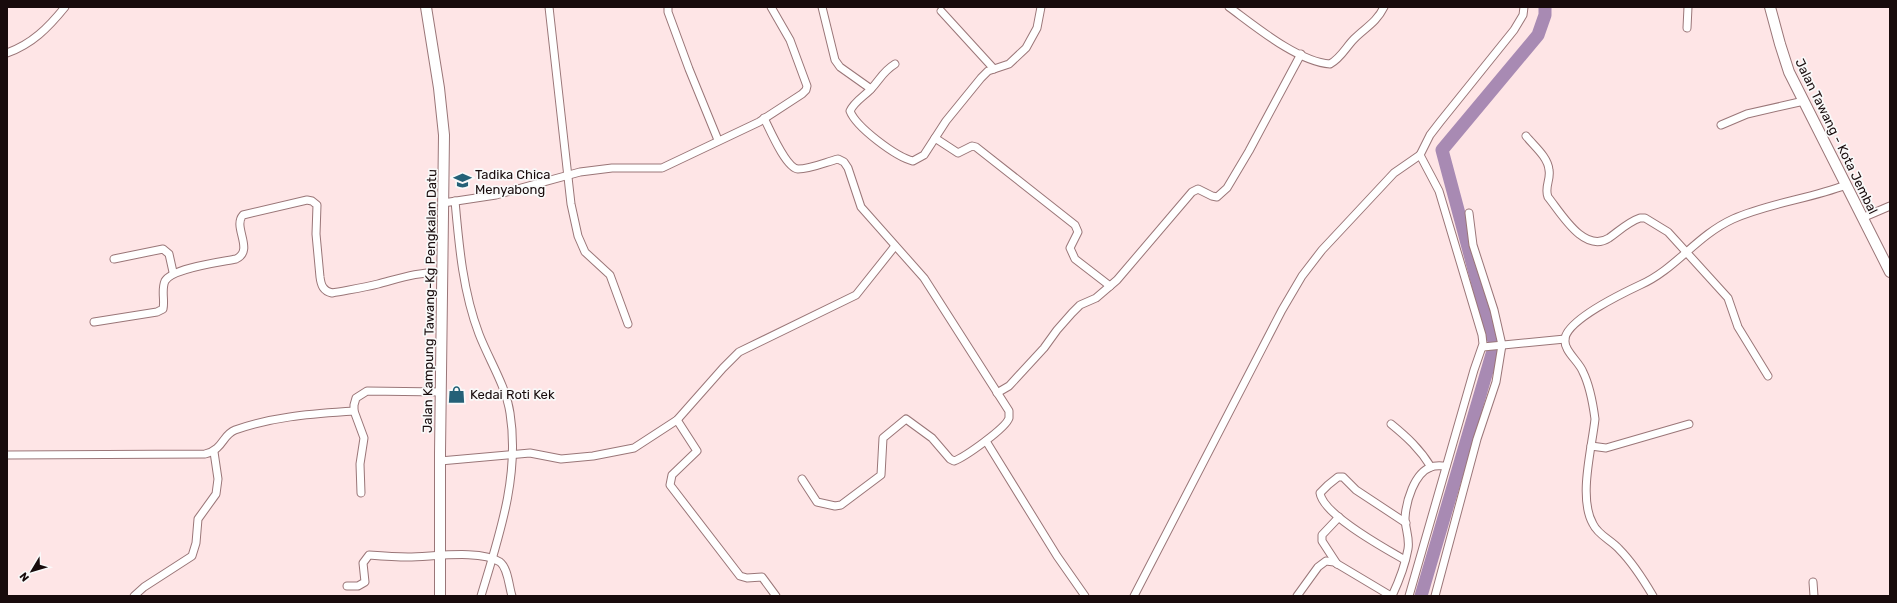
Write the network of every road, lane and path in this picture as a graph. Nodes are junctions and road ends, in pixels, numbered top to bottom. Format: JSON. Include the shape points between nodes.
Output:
{"nodes":[{"id":1,"x":64,"y":7,"type":"edge"},
{"id":2,"x":426,"y":7,"type":"edge"},
{"id":3,"x":549,"y":7,"type":"edge"},
{"id":4,"x":668,"y":7,"type":"edge"},
{"id":5,"x":771,"y":7,"type":"edge"},
{"id":6,"x":822,"y":7,"type":"edge"},
{"id":7,"x":1041,"y":7,"type":"edge"},
{"id":8,"x":1229,"y":7,"type":"edge"},
{"id":9,"x":1384,"y":7,"type":"edge"},
{"id":10,"x":1524,"y":7,"type":"edge"},
{"id":11,"x":1688,"y":7,"type":"edge"},
{"id":12,"x":1770,"y":7,"type":"edge"},
{"id":13,"x":941,"y":11,"type":"dead end"},
{"id":14,"x":1687,"y":28,"type":"dead end"},
{"id":15,"x":7,"y":53,"type":"edge"},
{"id":16,"x":1301,"y":54,"type":"junction"},
{"id":17,"x":895,"y":64,"type":"dead end"},
{"id":18,"x":994,"y":69,"type":"junction"},
{"id":19,"x":871,"y":89,"type":"junction"},
{"id":20,"x":1804,"y":101,"type":"junction"},
{"id":21,"x":764,"y":118,"type":"junction"},
{"id":22,"x":1721,"y":125,"type":"dead end"},
{"id":23,"x":1526,"y":136,"type":"dead end"},
{"id":24,"x":935,"y":138,"type":"junction"},
{"id":25,"x":718,"y":140,"type":"junction"},
{"id":26,"x":1420,"y":155,"type":"junction"},
{"id":27,"x":568,"y":176,"type":"junction"},
{"id":28,"x":1846,"y":185,"type":"junction"},
{"id":29,"x":455,"y":201,"type":"junction"},
{"id":30,"x":443,"y":204,"type":"junction"},
{"id":31,"x":1890,"y":206,"type":"edge"},
{"id":32,"x":1469,"y":213,"type":"dead end"},
{"id":33,"x":1862,"y":218,"type":"junction"},
{"id":34,"x":895,"y":246,"type":"junction"},
{"id":35,"x":1686,"y":251,"type":"junction"},
{"id":36,"x":114,"y":259,"type":"dead end"},
{"id":37,"x":173,"y":272,"type":"junction"},
{"id":38,"x":442,"y":272,"type":"junction"},
{"id":39,"x":1890,"y":272,"type":"edge"},
{"id":40,"x":1110,"y":286,"type":"junction"},
{"id":41,"x":94,"y":322,"type":"dead end"},
{"id":42,"x":628,"y":324,"type":"dead end"},
{"id":43,"x":1565,"y":339,"type":"junction"},
{"id":44,"x":1502,"y":345,"type":"junction"},
{"id":45,"x":1483,"y":347,"type":"junction"},
{"id":46,"x":1768,"y":376,"type":"dead end"},
{"id":47,"x":441,"y":392,"type":"junction"},
{"id":48,"x":997,"y":393,"type":"junction"},
{"id":49,"x":354,"y":412,"type":"junction"},
{"id":50,"x":677,"y":420,"type":"junction"},
{"id":51,"x":1391,"y":424,"type":"dead end"},
{"id":52,"x":1689,"y":424,"type":"dead end"},
{"id":53,"x":986,"y":441,"type":"junction"},
{"id":54,"x":1591,"y":446,"type":"junction"},
{"id":55,"x":214,"y":452,"type":"junction"},
{"id":56,"x":7,"y":455,"type":"edge"},
{"id":57,"x":513,"y":455,"type":"junction"},
{"id":58,"x":440,"y":460,"type":"junction"},
{"id":59,"x":1446,"y":466,"type":"junction"},
{"id":60,"x":1431,"y":467,"type":"junction"},
{"id":61,"x":802,"y":479,"type":"dead end"},
{"id":62,"x":361,"y":493,"type":"dead end"},
{"id":63,"x":1339,"y":516,"type":"junction"},
{"id":64,"x":1406,"y":523,"type":"junction"},
{"id":65,"x":441,"y":556,"type":"junction"},
{"id":66,"x":492,"y":559,"type":"junction"},
{"id":67,"x":1405,"y":560,"type":"junction"},
{"id":68,"x":1337,"y":564,"type":"junction"},
{"id":69,"x":1813,"y":582,"type":"dead end"},
{"id":70,"x":347,"y":586,"type":"dead end"},
{"id":71,"x":134,"y":596,"type":"edge"},
{"id":72,"x":440,"y":596,"type":"edge"},
{"id":73,"x":481,"y":596,"type":"edge"},
{"id":74,"x":512,"y":596,"type":"edge"},
{"id":75,"x":776,"y":596,"type":"edge"},
{"id":76,"x":1085,"y":596,"type":"edge"},
{"id":77,"x":1134,"y":596,"type":"edge"},
{"id":78,"x":1297,"y":596,"type":"edge"},
{"id":79,"x":1391,"y":596,"type":"edge"},
{"id":80,"x":1409,"y":596,"type":"edge"},
{"id":81,"x":1434,"y":596,"type":"edge"},
{"id":82,"x":1653,"y":596,"type":"edge"},
{"id":83,"x":1814,"y":596,"type":"edge"}],
"edges":[{"from":1,"to":15,"type":"street","via":[[41,34],[17,50]]},
{"from":2,"to":30,"type":"street","name":"Jalan Kampung Tawang-Kg Pengkalan Datu","via":[[443,116]]},
{"from":3,"to":27,"type":"street"},
{"from":4,"to":25,"type":"street","via":[[689,69]]},
{"from":5,"to":21,"type":"street","via":[[790,40],[807,86],[802,94]]},
{"from":6,"to":19,"type":"street","via":[[835,60]]},
{"from":7,"to":18,"type":"street","via":[[1037,28],[1026,48],[1010,64]]},
{"from":8,"to":16,"type":"street","via":[[1269,37]]},
{"from":9,"to":16,"type":"street","via":[[1376,20],[1354,38],[1335,61],[1326,64]]},
{"from":10,"to":26,"type":"street","via":[[1514,30],[1430,135]]},
{"from":11,"to":14,"type":"street"},
{"from":12,"to":20,"type":"street","name":"Jalan Tawang - Kota Jembal","via":[[1785,59]]},
{"from":13,"to":18,"type":"street"},
{"from":16,"to":40,"type":"street","via":[[1262,130],[1227,188],[1217,196],[1198,189],[1192,192]]},
{"from":17,"to":19,"type":"street","via":[[880,76]]},
{"from":18,"to":24,"type":"street","via":[[980,78]]},
{"from":19,"to":24,"type":"street","via":[[853,105],[850,111],[852,117],[897,156],[913,161],[924,155]]},
{"from":20,"to":22,"type":"street","via":[[1748,114]]},
{"from":20,"to":28,"type":"street","name":"Jalan Tawang - Kota Jembal"},
{"from":21,"to":25,"type":"street"},
{"from":21,"to":34,"type":"street","via":[[787,162],[794,168],[838,159],[844,162],[861,207]]},
{"from":23,"to":35,"type":"street","via":[[1548,165],[1548,197],[1576,232],[1585,239],[1601,242],[1635,219],[1645,218],[1668,232]]},
{"from":24,"to":40,"type":"street","via":[[958,153],[972,146],[976,147],[1078,228],[1070,248],[1071,254]]},
{"from":25,"to":27,"type":"street","via":[[662,168],[612,168]]},
{"from":26,"to":45,"type":"street","via":[[1445,208],[1482,335]]},
{"from":26,"to":77,"type":"street","via":[[1401,167],[1384,183],[1322,250],[1302,276]]},
{"from":27,"to":29,"type":"street","via":[[496,195]]},
{"from":27,"to":42,"type":"street","via":[[571,204],[581,245],[610,275]]},
{"from":28,"to":33,"type":"street","name":"Jalan Tawang - Kota Jembal"},
{"from":28,"to":35,"type":"street","via":[[1818,195],[1763,208],[1734,219],[1702,237]]},
{"from":29,"to":30,"type":"street"},
{"from":29,"to":57,"type":"street","via":[[466,291],[478,333],[507,399]]},
{"from":30,"to":38,"type":"street","name":"Jalan Kampung Tawang-Kg Pengkalan Datu"},
{"from":31,"to":33,"type":"street"},
{"from":32,"to":44,"type":"street","via":[[1473,245],[1494,310]]},
{"from":33,"to":39,"type":"street","name":"Jalan Tawang - Kota Jembal"},
{"from":34,"to":48,"type":"street","via":[[924,278]]},
{"from":34,"to":50,"type":"street","via":[[856,295],[739,352]]},
{"from":35,"to":43,"type":"street","via":[[1653,279],[1625,292],[1584,317],[1568,332]]},
{"from":35,"to":46,"type":"street","via":[[1728,298],[1738,327]]},
{"from":36,"to":37,"type":"street","via":[[163,249],[169,254]]},
{"from":37,"to":38,"type":"street","via":[[239,258],[244,250],[240,222],[243,215],[308,200],[317,205],[316,234],[320,277],[323,289],[327,292],[371,286],[418,273]]},
{"from":37,"to":41,"type":"street","via":[[165,282],[163,309]]},
{"from":38,"to":47,"type":"street","name":"Jalan Kampung Tawang-Kg Pengkalan Datu"},
{"from":40,"to":48,"type":"street","via":[[1096,298],[1080,305],[1009,386]]},
{"from":43,"to":44,"type":"street"},
{"from":43,"to":54,"type":"street","via":[[1566,346],[1584,372],[1593,407],[1595,419]]},
{"from":44,"to":45,"type":"street"},
{"from":44,"to":81,"type":"street","via":[[1496,382],[1477,439]]},
{"from":45,"to":59,"type":"street"},
{"from":47,"to":49,"type":"street","via":[[367,391],[356,398]]},
{"from":47,"to":58,"type":"street","name":"Jalan Kampung Tawang-Kg Pengkalan Datu"},
{"from":48,"to":53,"type":"street","via":[[1009,411],[1009,417]]},
{"from":49,"to":55,"type":"street","via":[[294,416],[260,422],[231,432]]},
{"from":49,"to":62,"type":"street","via":[[364,438],[360,464]]},
{"from":50,"to":57,"type":"street","via":[[640,445],[619,452],[561,458],[535,453]]},
{"from":50,"to":75,"type":"street","via":[[697,451],[672,475],[670,485],[740,576],[762,577]]},
{"from":51,"to":60,"type":"street","via":[[1422,451]]},
{"from":52,"to":54,"type":"street","via":[[1606,448]]},
{"from":53,"to":61,"type":"street","via":[[954,461],[932,438],[906,419],[883,438],[881,475],[847,503],[835,506],[817,502]]},
{"from":53,"to":76,"type":"street","via":[[1057,556]]},
{"from":54,"to":82,"type":"street","via":[[1586,504],[1593,525],[1632,563]]},
{"from":55,"to":56,"type":"street"},
{"from":55,"to":71,"type":"street","via":[[218,480],[216,494],[198,519],[192,556]]},
{"from":57,"to":58,"type":"street"},
{"from":57,"to":66,"type":"street","via":[[508,501]]},
{"from":58,"to":65,"type":"street","name":"Jalan Kampung Tawang-Kg Pengkalan Datu"},
{"from":59,"to":60,"type":"street"},
{"from":59,"to":80,"type":"street"},
{"from":60,"to":64,"type":"street","via":[[1419,476],[1410,497]]},
{"from":63,"to":64,"type":"street","via":[[1321,500],[1320,494],[1338,477],[1343,477],[1356,490]]},
{"from":63,"to":67,"type":"street","via":[[1362,536]]},
{"from":63,"to":68,"type":"street","via":[[1322,535],[1322,541]]},
{"from":64,"to":67,"type":"street","via":[[1408,535]]},
{"from":65,"to":66,"type":"street","via":[[467,555]]},
{"from":65,"to":70,"type":"street","via":[[368,555],[363,563],[365,582],[358,586]]},
{"from":65,"to":72,"type":"street","name":"Jalan Kampung Tawang-Kg Pengkalan Datu"},
{"from":66,"to":73,"type":"street"},
{"from":66,"to":74,"type":"street","via":[[503,565]]},
{"from":67,"to":79,"type":"street"},
{"from":68,"to":78,"type":"street","via":[[1326,561],[1318,567]]},
{"from":68,"to":79,"type":"street"},
{"from":69,"to":83,"type":"street"}]}
